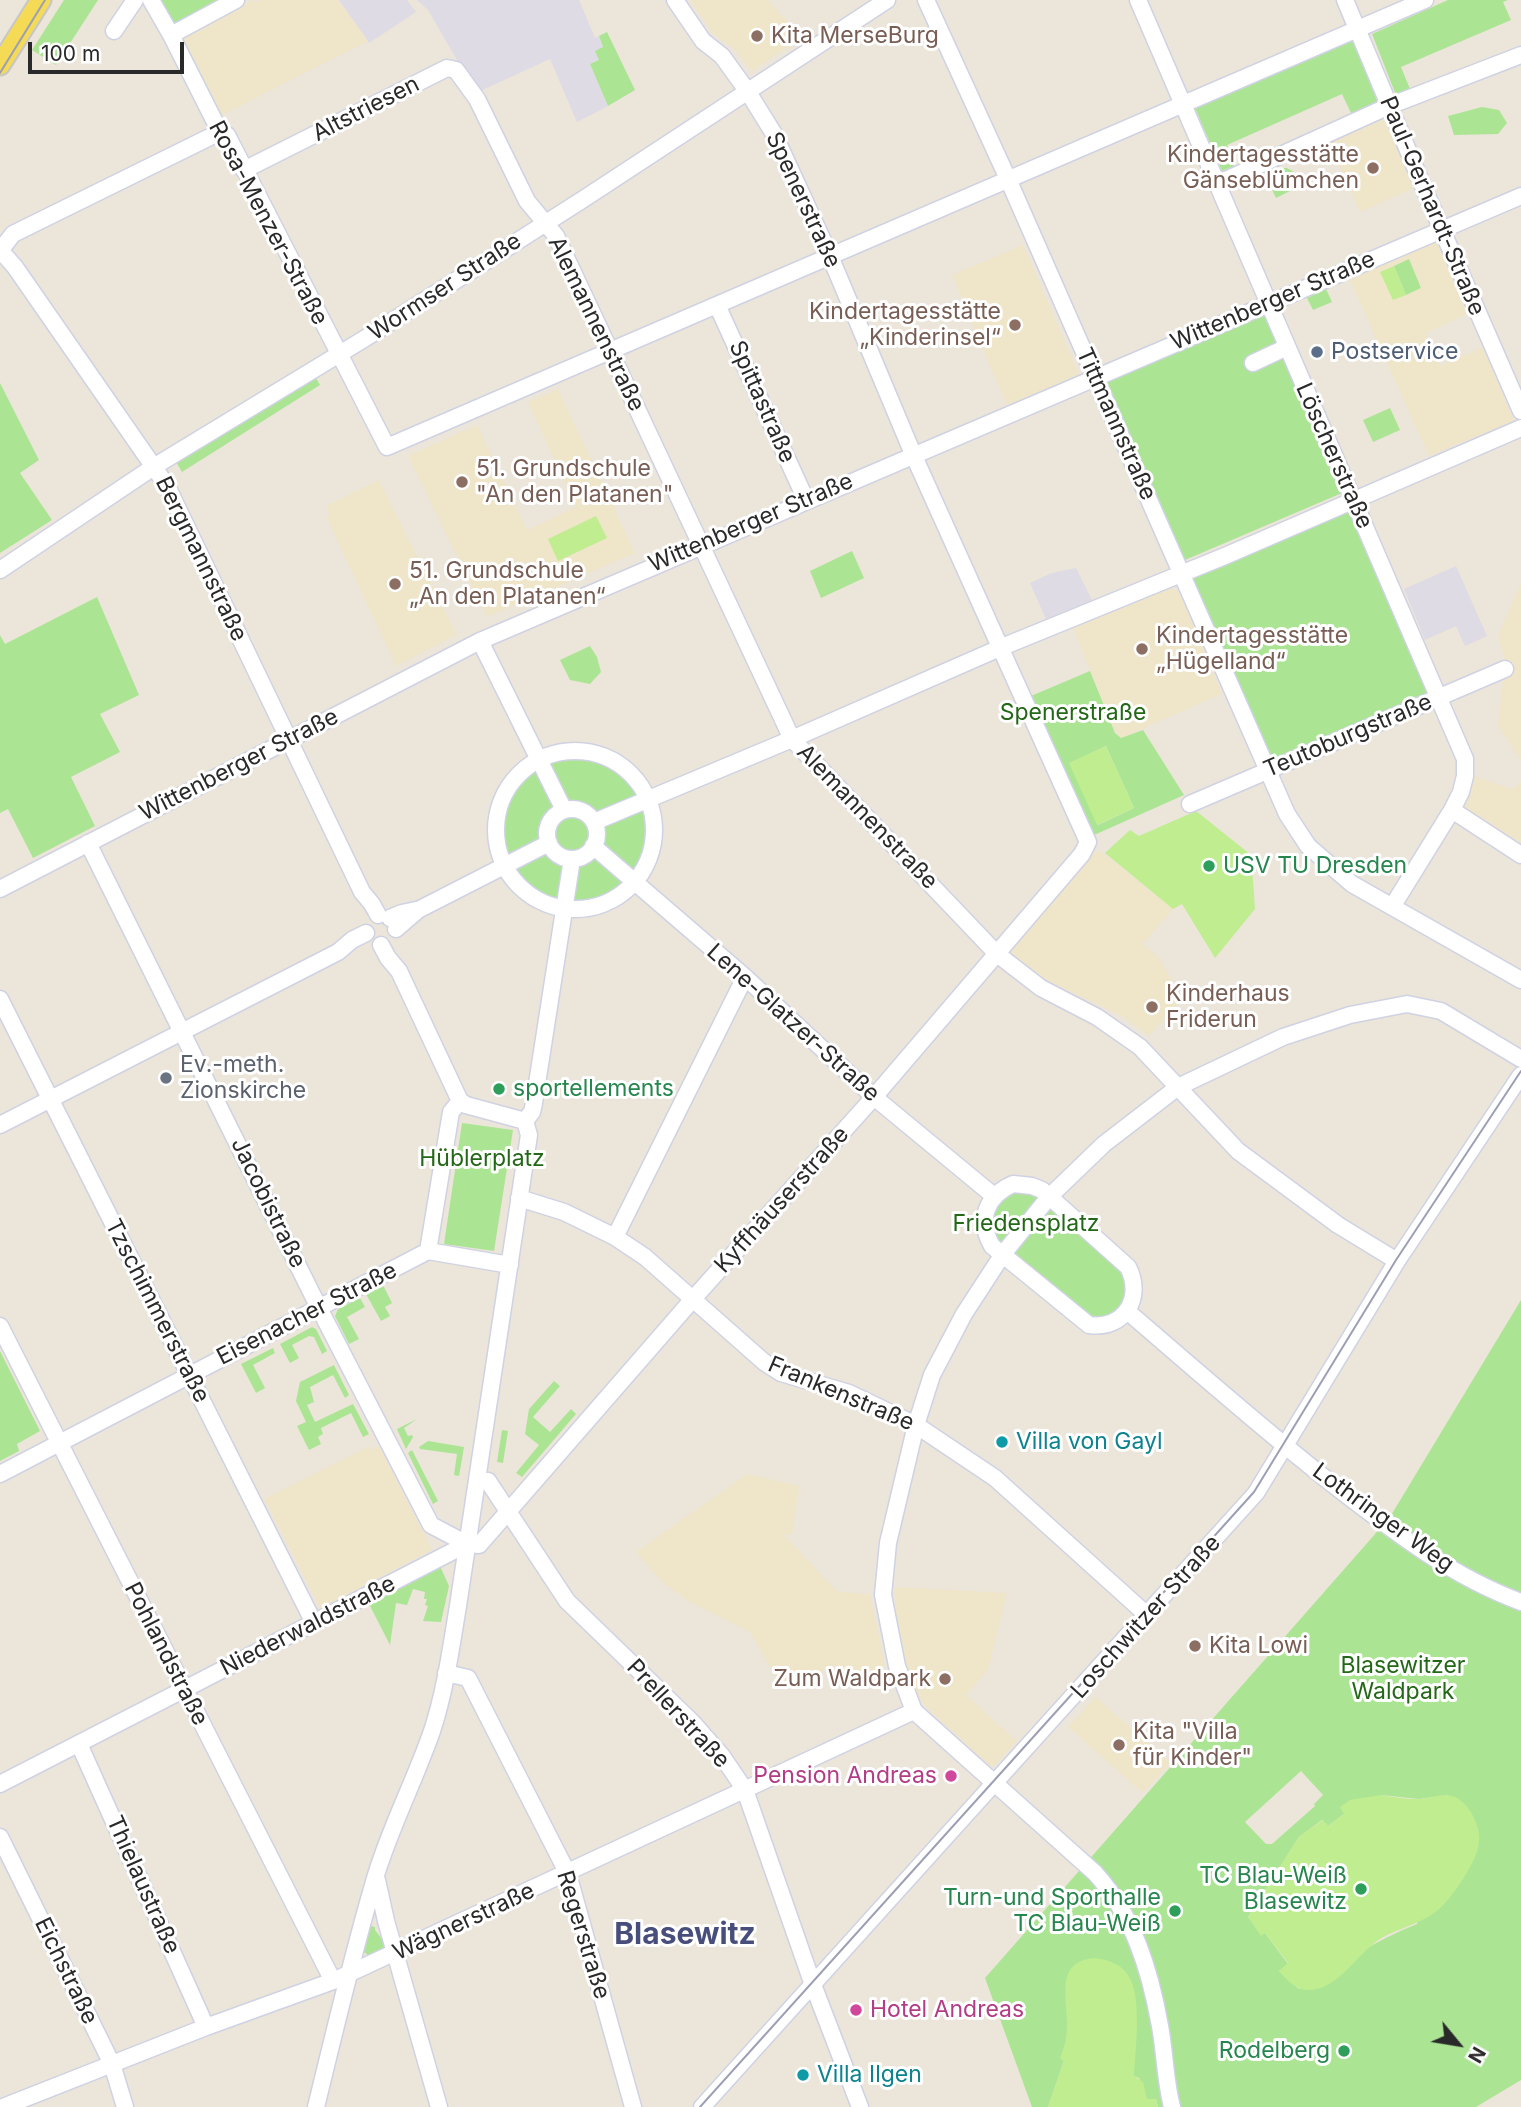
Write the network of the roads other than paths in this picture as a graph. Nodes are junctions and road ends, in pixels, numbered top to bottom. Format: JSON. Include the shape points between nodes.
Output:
{"nodes":[{"id":1,"x":41,"y":0,"type":"edge"},
{"id":2,"x":135,"y":0,"type":"edge"},
{"id":3,"x":151,"y":0,"type":"edge"},
{"id":4,"x":236,"y":0,"type":"edge"},
{"id":5,"x":675,"y":0,"type":"edge"},
{"id":6,"x":887,"y":0,"type":"edge"},
{"id":7,"x":926,"y":0,"type":"edge"},
{"id":8,"x":1138,"y":0,"type":"edge"},
{"id":9,"x":1345,"y":0,"type":"edge"},
{"id":10,"x":1425,"y":0,"type":"edge"},
{"id":11,"x":1357,"y":29,"type":"junction"},
{"id":12,"x":114,"y":31,"type":"dead end"},
{"id":13,"x":171,"y":35,"type":"junction"},
{"id":14,"x":1521,"y":55,"type":"edge"},
{"id":15,"x":0,"y":65,"type":"edge"},
{"id":16,"x":748,"y":92,"type":"junction"},
{"id":17,"x":477,"y":99,"type":"joint"},
{"id":18,"x":1183,"y":104,"type":"junction"},
{"id":19,"x":1389,"y":106,"type":"junction"},
{"id":20,"x":220,"y":132,"type":"junction"},
{"id":21,"x":244,"y":170,"type":"junction"},
{"id":22,"x":1008,"y":179,"type":"junction"},
{"id":23,"x":1217,"y":184,"type":"junction"},
{"id":24,"x":1521,"y":196,"type":"edge"},
{"id":25,"x":545,"y":223,"type":"junction"},
{"id":26,"x":1441,"y":229,"type":"junction"},
{"id":27,"x":0,"y":250,"type":"edge"},
{"id":28,"x":830,"y":256,"type":"junction"},
{"id":29,"x":1269,"y":304,"type":"junction"},
{"id":30,"x":718,"y":305,"type":"junction"},
{"id":31,"x":1287,"y":347,"type":"junction"},
{"id":32,"x":610,"y":351,"type":"junction"},
{"id":33,"x":337,"y":354,"type":"junction"},
{"id":34,"x":1253,"y":363,"type":"dead end"},
{"id":35,"x":1094,"y":377,"type":"junction"},
{"id":36,"x":1521,"y":411,"type":"edge"},
{"id":37,"x":1521,"y":428,"type":"edge"},
{"id":38,"x":913,"y":454,"type":"junction"},
{"id":39,"x":155,"y":466,"type":"junction"},
{"id":40,"x":1354,"y":499,"type":"junction"},
{"id":41,"x":806,"y":500,"type":"junction"},
{"id":42,"x":699,"y":545,"type":"junction"},
{"id":43,"x":0,"y":570,"type":"edge"},
{"id":44,"x":1182,"y":574,"type":"junction"},
{"id":45,"x":480,"y":640,"type":"junction"},
{"id":46,"x":1002,"y":647,"type":"junction"},
{"id":47,"x":1506,"y":669,"type":"dead end"},
{"id":48,"x":1439,"y":697,"type":"junction"},
{"id":49,"x":288,"y":738,"type":"junction"},
{"id":50,"x":792,"y":739,"type":"junction"},
{"id":51,"x":538,"y":761,"type":"junction"},
{"id":52,"x":1267,"y":771,"type":"junction"},
{"id":53,"x":648,"y":800,"type":"junction"},
{"id":54,"x":1190,"y":804,"type":"dead end"},
{"id":55,"x":564,"y":810,"type":"junction"},
{"id":56,"x":1452,"y":810,"type":"junction"},
{"id":57,"x":594,"y":822,"type":"junction"},
{"id":58,"x":1088,"y":842,"type":"joint"},
{"id":59,"x":88,"y":843,"type":"junction"},
{"id":60,"x":548,"y":843,"type":"junction"},
{"id":61,"x":593,"y":846,"type":"junction"},
{"id":62,"x":1521,"y":855,"type":"edge"},
{"id":63,"x":572,"y":859,"type":"junction"},
{"id":64,"x":504,"y":866,"type":"junction"},
{"id":65,"x":634,"y":882,"type":"junction"},
{"id":66,"x":0,"y":889,"type":"edge"},
{"id":67,"x":1392,"y":907,"type":"junction"},
{"id":68,"x":564,"y":908,"type":"junction"},
{"id":69,"x":380,"y":930,"type":"junction"},
{"id":70,"x":997,"y":954,"type":"junction"},
{"id":71,"x":745,"y":977,"type":"junction"},
{"id":72,"x":1521,"y":980,"type":"edge"},
{"id":73,"x":0,"y":999,"type":"edge"},
{"id":74,"x":183,"y":1031,"type":"junction"},
{"id":75,"x":1521,"y":1059,"type":"edge"},
{"id":76,"x":1521,"y":1074,"type":"edge"},
{"id":77,"x":1178,"y":1087,"type":"junction"},
{"id":78,"x":874,"y":1097,"type":"junction"},
{"id":79,"x":50,"y":1099,"type":"junction"},
{"id":80,"x":460,"y":1101,"type":"junction"},
{"id":81,"x":525,"y":1121,"type":"junction"},
{"id":82,"x":0,"y":1125,"type":"edge"},
{"id":83,"x":994,"y":1196,"type":"junction"},
{"id":84,"x":1049,"y":1197,"type":"junction"},
{"id":85,"x":519,"y":1198,"type":"junction"},
{"id":86,"x":615,"y":1237,"type":"junction"},
{"id":87,"x":428,"y":1251,"type":"junction"},
{"id":88,"x":1003,"y":1254,"type":"junction"},
{"id":89,"x":1397,"y":1261,"type":"junction"},
{"id":90,"x":510,"y":1265,"type":"junction"},
{"id":91,"x":693,"y":1299,"type":"junction"},
{"id":92,"x":319,"y":1308,"type":"junction"},
{"id":93,"x":1127,"y":1311,"type":"junction"},
{"id":94,"x":0,"y":1326,"type":"edge"},
{"id":95,"x":190,"y":1375,"type":"junction"},
{"id":96,"x":916,"y":1425,"type":"junction"},
{"id":97,"x":59,"y":1443,"type":"junction"},
{"id":98,"x":1286,"y":1446,"type":"junction"},
{"id":99,"x":0,"y":1474,"type":"edge"},
{"id":100,"x":477,"y":1480,"type":"junction"},
{"id":101,"x":509,"y":1513,"type":"junction"},
{"id":102,"x":467,"y":1544,"type":"junction"},
{"id":103,"x":1521,"y":1602,"type":"edge"},
{"id":104,"x":1147,"y":1615,"type":"junction"},
{"id":105,"x":314,"y":1623,"type":"junction"},
{"id":106,"x":446,"y":1673,"type":"junction"},
{"id":107,"x":184,"y":1690,"type":"junction"},
{"id":108,"x":915,"y":1711,"type":"junction"},
{"id":109,"x":79,"y":1744,"type":"junction"},
{"id":110,"x":0,"y":1784,"type":"edge"},
{"id":111,"x":995,"y":1784,"type":"junction"},
{"id":112,"x":745,"y":1790,"type":"junction"},
{"id":113,"x":0,"y":1837,"type":"edge"},
{"id":114,"x":568,"y":1874,"type":"junction"},
{"id":115,"x":376,"y":1875,"type":"junction"},
{"id":116,"x":396,"y":1953,"type":"junction"},
{"id":117,"x":341,"y":1978,"type":"junction"},
{"id":118,"x":813,"y":1984,"type":"junction"},
{"id":119,"x":206,"y":2027,"type":"junction"},
{"id":120,"x":111,"y":2064,"type":"junction"},
{"id":121,"x":3,"y":2107,"type":"edge"},
{"id":122,"x":125,"y":2107,"type":"edge"},
{"id":123,"x":316,"y":2107,"type":"edge"},
{"id":124,"x":439,"y":2107,"type":"edge"},
{"id":125,"x":633,"y":2107,"type":"edge"},
{"id":126,"x":702,"y":2107,"type":"edge"},
{"id":127,"x":860,"y":2107,"type":"edge"},
{"id":128,"x":1172,"y":2107,"type":"edge"}],
"edges":[{"from":1,"to":15,"type":"main road"},
{"from":2,"to":12,"type":"street"},
{"from":3,"to":13,"type":"street","name":"Rosa-Menzer-Straße"},
{"from":4,"to":13,"type":"street"},
{"from":5,"to":16,"type":"street","name":"Spenerstraße","via":[[703,41],[722,56]]},
{"from":6,"to":16,"type":"street","name":"Wormser Straße"},
{"from":7,"to":22,"type":"street","name":"Tittmannstraße"},
{"from":8,"to":18,"type":"street","name":"Löscherstraße"},
{"from":9,"to":11,"type":"street","name":"Paul-Gerhardt-Straße"},
{"from":10,"to":11,"type":"street"},
{"from":11,"to":18,"type":"street"},
{"from":11,"to":19,"type":"street","name":"Paul-Gerhardt-Straße"},
{"from":13,"to":20,"type":"street","name":"Rosa-Menzer-Straße"},
{"from":14,"to":19,"type":"street"},
{"from":16,"to":25,"type":"street","name":"Wormser Straße"},
{"from":16,"to":28,"type":"street","name":"Spenerstraße","via":[[774,134]]},
{"from":17,"to":21,"type":"street","name":"Altstriesen","via":[[456,70],[447,68]]},
{"from":17,"to":25,"type":"street","name":"Alemannenstraße","via":[[527,201]]},
{"from":18,"to":22,"type":"street"},
{"from":18,"to":23,"type":"street","name":"Löscherstraße"},
{"from":19,"to":23,"type":"street"},
{"from":19,"to":26,"type":"street","name":"Paul-Gerhardt-Straße"},
{"from":20,"to":21,"type":"street","name":"Rosa-Menzer-Straße","via":[[227,135]]},
{"from":20,"to":27,"type":"street","via":[[13,234]]},
{"from":21,"to":33,"type":"street","name":"Rosa-Menzer-Straße"},
{"from":22,"to":28,"type":"street"},
{"from":22,"to":35,"type":"street","name":"Tittmannstraße"},
{"from":23,"to":29,"type":"street","name":"Löscherstraße"},
{"from":24,"to":26,"type":"street","name":"Wittenberger Straße"},
{"from":25,"to":32,"type":"street","name":"Alemannenstraße","via":[[556,236]]},
{"from":25,"to":33,"type":"street","name":"Wormser Straße"},
{"from":26,"to":29,"type":"street","name":"Wittenberger Straße"},
{"from":26,"to":36,"type":"street","name":"Paul-Gerhardt-Straße"},
{"from":27,"to":39,"type":"street","name":"Bergmannstraße"},
{"from":28,"to":30,"type":"street"},
{"from":28,"to":38,"type":"street","name":"Spenerstraße"},
{"from":29,"to":31,"type":"street","name":"Löscherstraße"},
{"from":29,"to":35,"type":"street","name":"Wittenberger Straße"},
{"from":30,"to":32,"type":"street"},
{"from":30,"to":41,"type":"street","name":"Spittastraße"},
{"from":31,"to":34,"type":"street"},
{"from":31,"to":40,"type":"street","name":"Löscherstraße"},
{"from":32,"to":33,"type":"street","name":"Rosa-Menzer-Straße","via":[[387,447]]},
{"from":32,"to":42,"type":"street","name":"Alemannenstraße"},
{"from":33,"to":39,"type":"street","name":"Wormser Straße"},
{"from":35,"to":38,"type":"street","name":"Wittenberger Straße"},
{"from":35,"to":44,"type":"street","name":"Tittmannstraße"},
{"from":37,"to":40,"type":"street"},
{"from":38,"to":41,"type":"street","name":"Wittenberger Straße"},
{"from":38,"to":46,"type":"street","name":"Spenerstraße"},
{"from":39,"to":43,"type":"street","name":"Wormser Straße"},
{"from":39,"to":49,"type":"street","name":"Bergmannstraße"},
{"from":40,"to":44,"type":"street"},
{"from":40,"to":48,"type":"street","name":"Löscherstraße"},
{"from":41,"to":42,"type":"street","name":"Wittenberger Straße"},
{"from":42,"to":45,"type":"street","name":"Wittenberger Straße"},
{"from":42,"to":50,"type":"street","name":"Alemannenstraße"},
{"from":44,"to":46,"type":"street"},
{"from":44,"to":52,"type":"street","name":"Tittmannstraße"},
{"from":45,"to":49,"type":"street","name":"Wittenberger Straße"},
{"from":45,"to":51,"type":"street"},
{"from":46,"to":50,"type":"street"},
{"from":46,"to":58,"type":"street","name":"Spenerstraße"},
{"from":47,"to":48,"type":"street","name":"Teutoburgstraße"},
{"from":48,"to":52,"type":"street","name":"Teutoburgstraße"},
{"from":48,"to":56,"type":"street","name":"Löscherstraße","via":[[1465,759],[1461,792]]},
{"from":49,"to":59,"type":"street","name":"Wittenberger Straße"},
{"from":49,"to":69,"type":"street","name":"Bergmannstraße"},
{"from":50,"to":53,"type":"street"},
{"from":50,"to":70,"type":"street","name":"Alemannenstraße"},
{"from":51,"to":53,"type":"street","via":[[574,751],[605,757],[628,772]]},
{"from":51,"to":55,"type":"street"},
{"from":51,"to":64,"type":"street","via":[[516,777],[502,800],[496,831]]},
{"from":52,"to":54,"type":"street","name":"Teutoburgstraße"},
{"from":52,"to":67,"type":"street","name":"Tittmannstraße","via":[[1308,846],[1352,884]]},
{"from":53,"to":57,"type":"street"},
{"from":53,"to":65,"type":"street","via":[[652,843]]},
{"from":55,"to":57,"type":"street","via":[[584,812]]},
{"from":55,"to":60,"type":"street","via":[[548,827]]},
{"from":56,"to":62,"type":"street"},
{"from":56,"to":67,"type":"street","name":"Löscherstraße"},
{"from":57,"to":61,"type":"street"},
{"from":58,"to":70,"type":"street","name":"Kyffhäuserstraße","via":[[1082,855]]},
{"from":59,"to":66,"type":"street","name":"Wittenberger Straße"},
{"from":59,"to":74,"type":"street","name":"Jacobistraße"},
{"from":60,"to":63,"type":"street","via":[[558,855]]},
{"from":60,"to":64,"type":"street"},
{"from":61,"to":63,"type":"street"},
{"from":61,"to":65,"type":"street","name":"Lene-Glatzer-Straße"},
{"from":63,"to":68,"type":"street"},
{"from":64,"to":68,"type":"street","via":[[534,898]]},
{"from":64,"to":69,"type":"street"},
{"from":65,"to":68,"type":"street","via":[[601,904]]},
{"from":65,"to":71,"type":"street","name":"Lene-Glatzer-Straße"},
{"from":67,"to":72,"type":"street","name":"Tittmannstraße"},
{"from":68,"to":81,"type":"street","via":[[536,1093]]},
{"from":69,"to":74,"type":"street","via":[[352,940],[338,952]]},
{"from":69,"to":80,"type":"street","name":"Bergmannstraße","via":[[388,958],[399,971]]},
{"from":70,"to":77,"type":"street","name":"Alemannenstraße","via":[[1041,988],[1097,1017],[1140,1047]]},
{"from":70,"to":78,"type":"street","name":"Kyffhäuserstraße"},
{"from":71,"to":78,"type":"street","name":"Lene-Glatzer-Straße"},
{"from":71,"to":86,"type":"street"},
{"from":73,"to":79,"type":"street","name":"Tzschimmerstraße"},
{"from":74,"to":79,"type":"street"},
{"from":74,"to":92,"type":"street","name":"Jacobistraße"},
{"from":75,"to":77,"type":"street","via":[[1441,1011],[1407,1004],[1350,1015],[1283,1037]]},
{"from":76,"to":89,"type":"street","name":"Loschwitzer Straße"},
{"from":77,"to":84,"type":"street","via":[[1104,1144]]},
{"from":77,"to":89,"type":"street","name":"Alemannenstraße","via":[[1238,1151],[1338,1225]]},
{"from":78,"to":83,"type":"street","name":"Lene-Glatzer-Straße"},
{"from":78,"to":91,"type":"street","name":"Kyffhäuserstraße"},
{"from":79,"to":82,"type":"street"},
{"from":79,"to":95,"type":"street","name":"Tzschimmerstraße"},
{"from":80,"to":81,"type":"street"},
{"from":80,"to":87,"type":"street","via":[[451,1112]]},
{"from":81,"to":85,"type":"street","via":[[529,1135]]},
{"from":83,"to":84,"type":"street","via":[[1013,1184],[1032,1186]]},
{"from":83,"to":88,"type":"street","via":[[983,1227],[992,1246]]},
{"from":84,"to":88,"type":"street"},
{"from":84,"to":93,"type":"street","via":[[1128,1268],[1135,1292]]},
{"from":85,"to":86,"type":"street","name":"Frankenstraße","via":[[564,1212]]},
{"from":85,"to":90,"type":"street"},
{"from":86,"to":91,"type":"street","name":"Frankenstraße"},
{"from":87,"to":90,"type":"street"},
{"from":87,"to":92,"type":"street","name":"Eisenacher Straße"},
{"from":88,"to":93,"type":"street","via":[[1088,1325],[1109,1323]]},
{"from":88,"to":96,"type":"street","via":[[932,1375]]},
{"from":89,"to":98,"type":"street","name":"Loschwitzer Straße"},
{"from":90,"to":100,"type":"street"},
{"from":91,"to":96,"type":"street","name":"Frankenstraße","via":[[781,1373],[849,1393]]},
{"from":91,"to":101,"type":"street","name":"Kyffhäuserstraße"},
{"from":92,"to":95,"type":"street","name":"Eisenacher Straße"},
{"from":92,"to":102,"type":"street","name":"Jacobistraße","via":[[431,1525]]},
{"from":93,"to":98,"type":"street"},
{"from":94,"to":97,"type":"street","name":"Pohlandstraße"},
{"from":95,"to":97,"type":"street","name":"Eisenacher Straße"},
{"from":95,"to":105,"type":"street","name":"Tzschimmerstraße"},
{"from":96,"to":104,"type":"street","name":"Frankenstraße","via":[[995,1478]]},
{"from":96,"to":108,"type":"street","via":[[888,1543],[883,1595],[897,1666]]},
{"from":97,"to":99,"type":"street","name":"Eisenacher Straße"},
{"from":97,"to":107,"type":"street","name":"Pohlandstraße"},
{"from":98,"to":103,"type":"street","name":"Lothringer Weg","via":[[1430,1558]]},
{"from":98,"to":104,"type":"street","name":"Loschwitzer Straße","via":[[1256,1493]]},
{"from":100,"to":101,"type":"street","name":"Prellerstraße","via":[[488,1481]]},
{"from":100,"to":102,"type":"street"},
{"from":101,"to":102,"type":"street","name":"Kyffhäuserstraße","via":[[479,1545]]},
{"from":101,"to":112,"type":"street","name":"Prellerstraße","via":[[567,1601],[693,1723]]},
{"from":102,"to":105,"type":"street","name":"Niederwaldstraße"},
{"from":102,"to":106,"type":"street"},
{"from":104,"to":111,"type":"street","name":"Loschwitzer Straße"},
{"from":105,"to":107,"type":"street","name":"Niederwaldstraße"},
{"from":106,"to":114,"type":"street","name":"Regerstraße","via":[[468,1678]]},
{"from":106,"to":115,"type":"street","via":[[432,1730]]},
{"from":107,"to":109,"type":"street","name":"Niederwaldstraße"},
{"from":107,"to":117,"type":"street","name":"Pohlandstraße"},
{"from":108,"to":111,"type":"street"},
{"from":108,"to":112,"type":"street","name":"Wägnerstraße"},
{"from":109,"to":110,"type":"street","name":"Niederwaldstraße"},
{"from":109,"to":119,"type":"street","name":"Thielaustraße"},
{"from":111,"to":118,"type":"street","name":"Loschwitzer Straße"},
{"from":111,"to":128,"type":"street","via":[[1095,1873],[1124,1911],[1161,2027]]},
{"from":112,"to":114,"type":"street","name":"Wägnerstraße"},
{"from":112,"to":118,"type":"street","name":"Prellerstraße"},
{"from":113,"to":120,"type":"street","name":"Eichstraße"},
{"from":114,"to":116,"type":"street","name":"Wägnerstraße"},
{"from":114,"to":125,"type":"street","name":"Regerstraße"},
{"from":115,"to":116,"type":"street"},
{"from":115,"to":117,"type":"street"},
{"from":116,"to":117,"type":"street","name":"Wägnerstraße"},
{"from":116,"to":124,"type":"street"},
{"from":117,"to":119,"type":"street","name":"Wägnerstraße"},
{"from":117,"to":123,"type":"street"},
{"from":118,"to":126,"type":"street","name":"Loschwitzer Straße"},
{"from":118,"to":127,"type":"street","name":"Prellerstraße"},
{"from":119,"to":120,"type":"street","name":"Wägnerstraße"},
{"from":120,"to":121,"type":"street","name":"Wägnerstraße"},
{"from":120,"to":122,"type":"street","name":"Eichstraße"}]}
